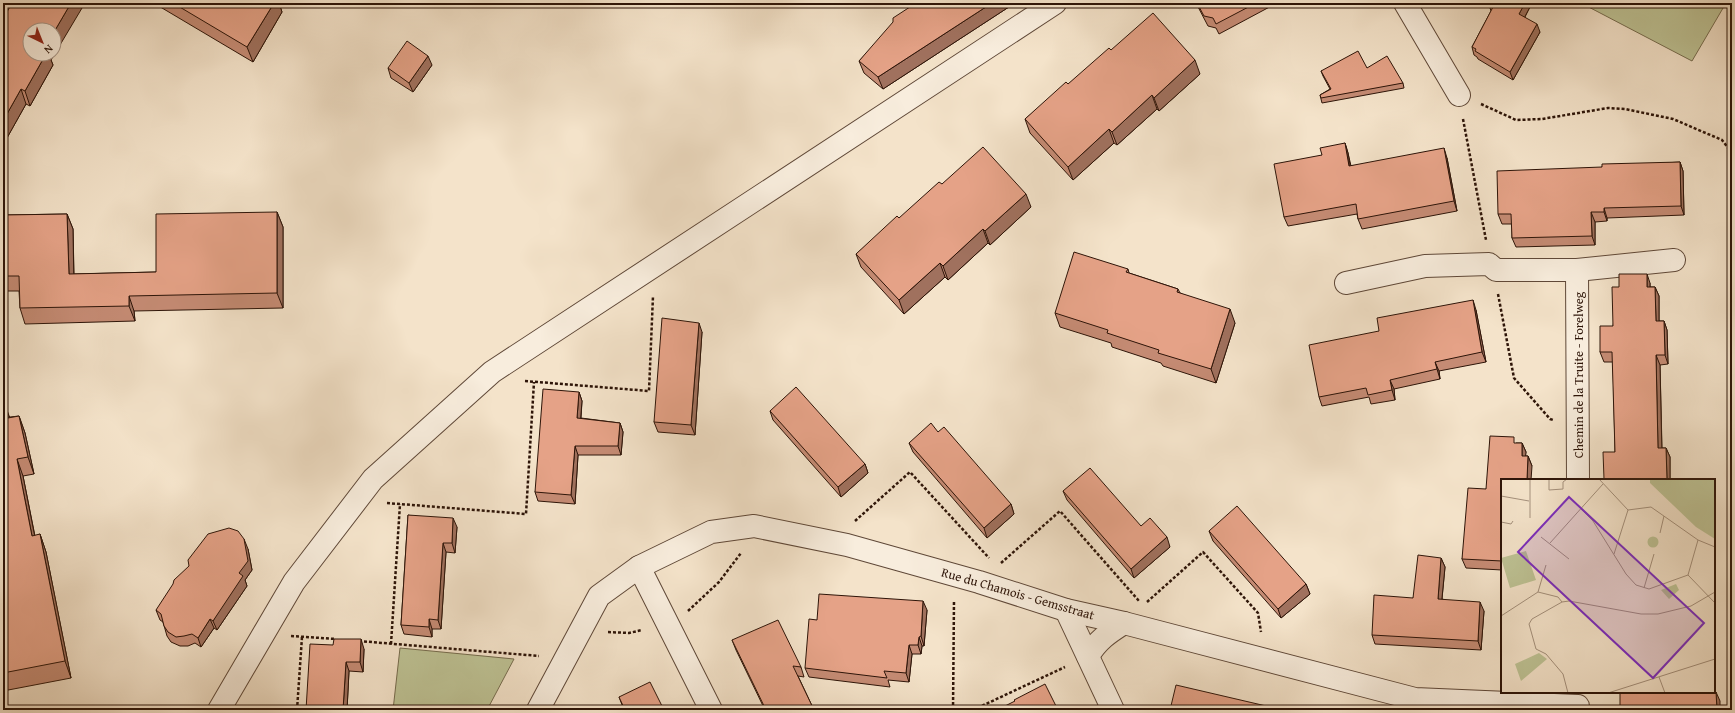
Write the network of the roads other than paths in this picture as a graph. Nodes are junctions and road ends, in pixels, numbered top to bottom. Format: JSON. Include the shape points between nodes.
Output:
{"nodes":[{"id":1,"x":1055,"y":3,"type":"edge"},
{"id":2,"x":1405,"y":3,"type":"edge"},
{"id":3,"x":1459,"y":95,"type":"road end"},
{"id":4,"x":1674,"y":260,"type":"dead end"},
{"id":5,"x":1577,"y":270,"type":"junction"},
{"id":6,"x":1346,"y":283,"type":"dead end"},
{"id":7,"x":1578,"y":479,"type":"edge"},
{"id":8,"x":639,"y":567,"type":"junction"},
{"id":9,"x":1066,"y":610,"type":"junction"},
{"id":10,"x":1124,"y":623,"type":"junction"},
{"id":11,"x":1088,"y":656,"type":"junction"},
{"id":12,"x":1578,"y":703,"type":"edge"},
{"id":13,"x":218,"y":710,"type":"edge"},
{"id":14,"x":538,"y":710,"type":"edge"},
{"id":15,"x":712,"y":710,"type":"edge"},
{"id":16,"x":1113,"y":710,"type":"edge"}],
"edges":[{"from":1,"to":13,"type":"street","via":[[492,372],[373,479],[294,582]]},
{"from":2,"to":3,"type":"street"},
{"from":4,"to":5,"type":"street"},
{"from":5,"to":6,"type":"street","via":[[1425,266]]},
{"from":5,"to":7,"type":"street","name":"Chemin de la Truite - Forelweg"},
{"from":8,"to":9,"type":"street","name":"Rue du Chamois - Gemsstraat","via":[[711,532],[754,526],[832,541],[979,582]]},
{"from":8,"to":14,"type":"street","name":"Rue du Chamois - Gemsstraat","via":[[599,596]]},
{"from":8,"to":15,"type":"street"},
{"from":9,"to":10,"type":"street","name":"Rue du Chamois - Gemsstraat"},
{"from":9,"to":11,"type":"street"},
{"from":10,"to":11,"type":"street","via":[[1096,643]]},
{"from":10,"to":12,"type":"street","name":"Rue du Chamois - Gemsstraat","via":[[1415,700]]},
{"from":11,"to":16,"type":"street"}]}
